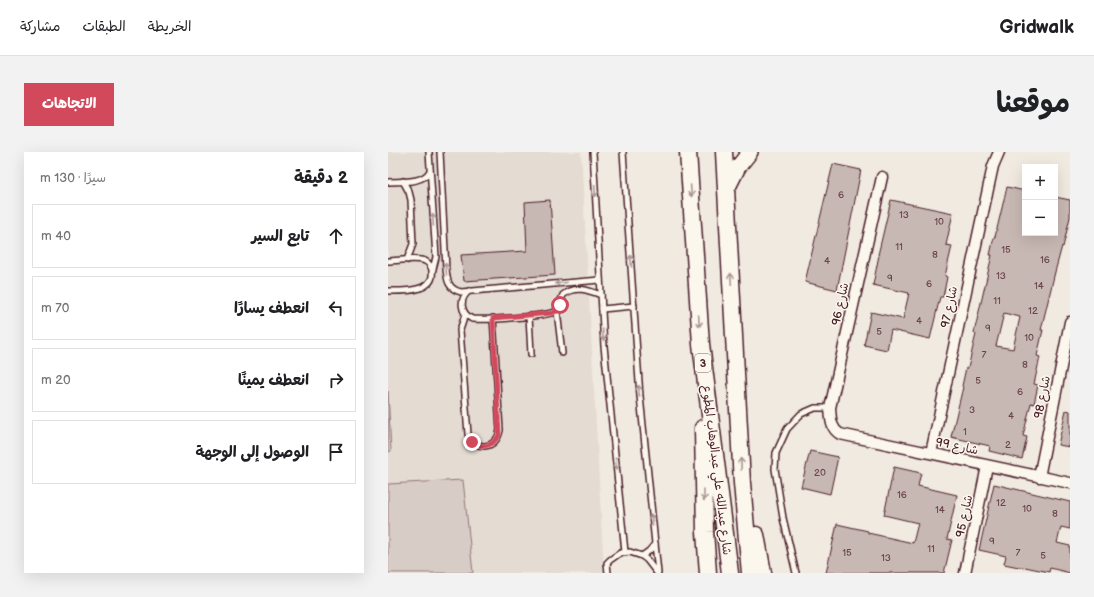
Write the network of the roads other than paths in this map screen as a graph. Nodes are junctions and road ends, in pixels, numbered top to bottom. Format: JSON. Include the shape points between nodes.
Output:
{"nodes":[{"id":1,"x":424,"y":152,"type":"edge"},
{"id":2,"x":440,"y":152,"type":"edge"},
{"id":3,"x":593,"y":152,"type":"edge"},
{"id":4,"x":623,"y":152,"type":"edge"},
{"id":5,"x":688,"y":152,"type":"edge"},
{"id":6,"x":724,"y":152,"type":"edge"},
{"id":7,"x":750,"y":152,"type":"edge"},
{"id":8,"x":990,"y":152,"type":"edge"},
{"id":9,"x":999,"y":152,"type":"edge"},
{"id":10,"x":429,"y":154,"type":"edge"},
{"id":11,"x":993,"y":166,"type":"junction"},
{"id":12,"x":430,"y":171,"type":"junction"},
{"id":13,"x":882,"y":177,"type":"dead end"},
{"id":14,"x":403,"y":181,"type":"junction"},
{"id":15,"x":388,"y":182,"type":"edge"},
{"id":16,"x":726,"y":191,"type":"junction"},
{"id":17,"x":407,"y":260,"type":"junction"},
{"id":18,"x":388,"y":261,"type":"edge"},
{"id":19,"x":432,"y":273,"type":"junction"},
{"id":20,"x":600,"y":280,"type":"junction"},
{"id":21,"x":469,"y":291,"type":"junction"},
{"id":22,"x":388,"y":292,"type":"edge"},
{"id":23,"x":601,"y":295,"type":"junction"},
{"id":24,"x":634,"y":306,"type":"junction"},
{"id":25,"x":602,"y":309,"type":"junction"},
{"id":26,"x":557,"y":311,"type":"junction"},
{"id":27,"x":465,"y":315,"type":"junction"},
{"id":28,"x":529,"y":316,"type":"junction"},
{"id":29,"x":493,"y":318,"type":"junction"},
{"id":30,"x":1070,"y":322,"type":"edge"},
{"id":31,"x":701,"y":344,"type":"junction"},
{"id":32,"x":562,"y":353,"type":"dead end"},
{"id":33,"x":531,"y":354,"type":"dead end"},
{"id":34,"x":830,"y":408,"type":"junction"},
{"id":35,"x":840,"y":434,"type":"joint"},
{"id":36,"x":931,"y":453,"type":"junction"},
{"id":37,"x":988,"y":466,"type":"junction"},
{"id":38,"x":1039,"y":477,"type":"junction"},
{"id":39,"x":742,"y":483,"type":"junction"},
{"id":40,"x":1070,"y":483,"type":"edge"},
{"id":41,"x":706,"y":541,"type":"junction"},
{"id":42,"x":655,"y":544,"type":"junction"},
{"id":43,"x":625,"y":552,"type":"junction"},
{"id":44,"x":642,"y":556,"type":"junction"},
{"id":45,"x":701,"y":557,"type":"dead end"},
{"id":46,"x":608,"y":573,"type":"edge"},
{"id":47,"x":657,"y":573,"type":"edge"},
{"id":48,"x":708,"y":573,"type":"edge"},
{"id":49,"x":730,"y":573,"type":"edge"},
{"id":50,"x":750,"y":573,"type":"edge"},
{"id":51,"x":763,"y":573,"type":"edge"},
{"id":52,"x":796,"y":573,"type":"edge"},
{"id":53,"x":966,"y":573,"type":"edge"}],
"edges":[{"from":1,"to":10,"type":"lane"},
{"from":21,"to":2,"type":"lane","one_way":true,"via":[[454,290],[448,283]]},
{"from":3,"to":20,"type":"lane","one_way":true},
{"from":24,"to":4,"type":"lane","one_way":true},
{"from":5,"to":31,"type":"main road","name":"شارع عبدالله علي عبدالوهاب المطوع","number":"3","one_way":true},
{"from":6,"to":16,"type":"main road","name":"شارع عبدالله علي عبدالوهاب المطوع"},
{"from":7,"to":16,"type":"street","via":[[738,167]]},
{"from":8,"to":11,"type":"street","name":"شارع 97"},
{"from":9,"to":11,"type":"street","name":"شارع 97"},
{"from":10,"to":12,"type":"lane"},
{"from":11,"to":36,"type":"street","name":"شارع 97"},
{"from":12,"to":14,"type":"lane","via":[[420,180]]},
{"from":19,"to":12,"type":"lane","one_way":true,"via":[[436,257]]},
{"from":13,"to":34,"type":"street","name":"شارع 96"},
{"from":14,"to":15,"type":"lane"},
{"from":14,"to":17,"type":"lane","via":[[411,200],[413,244]]},
{"from":39,"to":16,"type":"main road","name":"شارع عبدالله علي عبدالوهاب المطوع","one_way":true},
{"from":17,"to":18,"type":"lane"},
{"from":17,"to":19,"type":"lane","via":[[424,261],[430,265]]},
{"from":19,"to":22,"type":"lane","via":[[430,280],[423,287]]},
{"from":20,"to":21,"type":"lane","one_way":true},
{"from":20,"to":23,"type":"lane"},
{"from":21,"to":27,"type":"lane","via":[[462,300]]},
{"from":23,"to":25,"type":"lane"},
{"from":23,"to":26,"type":"lane","via":[[585,290],[573,290],[563,295]]},
{"from":24,"to":25,"type":"lane"},
{"from":42,"to":24,"type":"lane","one_way":true},
{"from":25,"to":43,"type":"lane","one_way":true},
{"from":26,"to":28,"type":"lane"},
{"from":26,"to":32,"type":"lane"},
{"from":27,"to":29,"type":"lane","via":[[472,319]]},
{"from":27,"to":29,"type":"lane","via":[[460,330],[468,434],[472,442],[481,446],[494,442],[500,430]]},
{"from":28,"to":29,"type":"lane"},
{"from":28,"to":33,"type":"lane"},
{"from":30,"to":38,"type":"street","name":"شارع 98"},
{"from":31,"to":41,"type":"main road","one_way":true},
{"from":31,"to":49,"type":"main road","name":"شارع عبدالله علي عبدالوهاب المطوع","number":"3"},
{"from":34,"to":35,"type":"street","name":"شارع 96","via":[[832,425]]},
{"from":34,"to":52,"type":"lane","via":[[815,408],[801,414],[787,430],[776,453],[776,476]]},
{"from":35,"to":36,"type":"street","name":"شارع 99"},
{"from":36,"to":37,"type":"street","name":"شارع 99"},
{"from":37,"to":38,"type":"street","name":"شارع 99"},
{"from":37,"to":53,"type":"street","name":"شارع 95"},
{"from":38,"to":40,"type":"street","name":"شارع 99"},
{"from":39,"to":50,"type":"main road","name":"شارع عبدالله علي عبدالوهاب المطوع"},
{"from":39,"to":51,"type":"main road","via":[[754,525]]},
{"from":41,"to":45,"type":"lane"},
{"from":41,"to":48,"type":"main road"},
{"from":42,"to":44,"type":"lane"},
{"from":42,"to":47,"type":"lane"},
{"from":43,"to":44,"type":"lane","via":[[634,552]]},
{"from":43,"to":46,"type":"lane","via":[[608,562]]},
{"from":44,"to":47,"type":"lane"}]}
